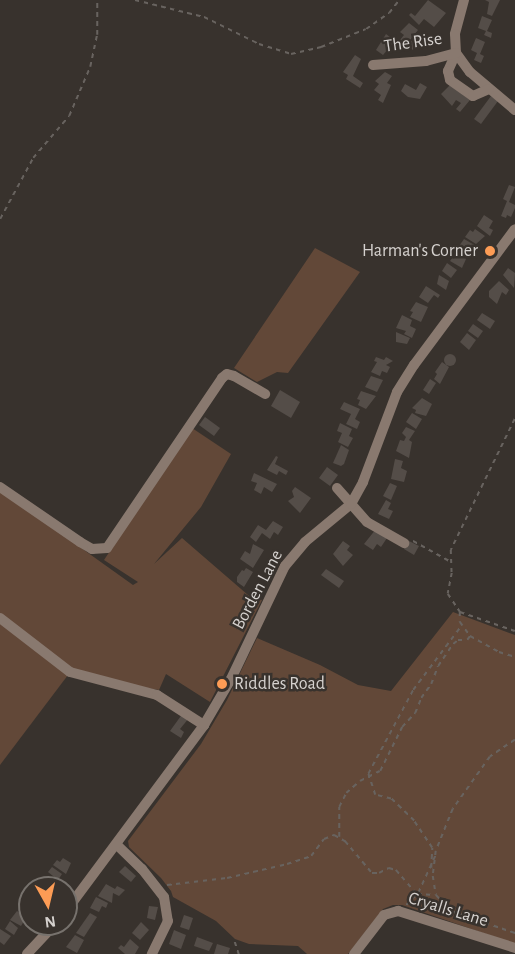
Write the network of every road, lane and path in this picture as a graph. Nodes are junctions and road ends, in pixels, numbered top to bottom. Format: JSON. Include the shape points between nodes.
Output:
{"nodes":[{"id":1,"x":97,"y":0,"type":"edge"},
{"id":2,"x":135,"y":0,"type":"edge"},
{"id":3,"x":399,"y":0,"type":"edge"},
{"id":4,"x":464,"y":0,"type":"edge"},
{"id":5,"x":456,"y":53,"type":"junction"},
{"id":6,"x":373,"y":65,"type":"dead end"},
{"id":7,"x":489,"y":89,"type":"junction"},
{"id":8,"x":515,"y":110,"type":"edge"},
{"id":9,"x":0,"y":219,"type":"edge"},
{"id":10,"x":515,"y":229,"type":"edge"},
{"id":11,"x":264,"y":394,"type":"dead end"},
{"id":12,"x":515,"y":419,"type":"edge"},
{"id":13,"x":0,"y":487,"type":"edge"},
{"id":14,"x":337,"y":488,"type":"dead end"},
{"id":15,"x":351,"y":504,"type":"junction"},
{"id":16,"x":404,"y":543,"type":"dead end"},
{"id":17,"x":460,"y":612,"type":"junction"},
{"id":18,"x":0,"y":618,"type":"edge"},
{"id":19,"x":462,"y":625,"type":"junction"},
{"id":20,"x":515,"y":631,"type":"edge"},
{"id":21,"x":470,"y":636,"type":"junction"},
{"id":22,"x":515,"y":657,"type":"edge"},
{"id":23,"x":204,"y":725,"type":"junction"},
{"id":24,"x":515,"y":740,"type":"edge"},
{"id":25,"x":369,"y":777,"type":"junction"},
{"id":26,"x":339,"y":837,"type":"junction"},
{"id":27,"x":117,"y":845,"type":"junction"},
{"id":28,"x":436,"y":851,"type":"junction"},
{"id":29,"x":431,"y":867,"type":"junction"},
{"id":30,"x":166,"y":885,"type":"dead end"},
{"id":31,"x":417,"y":894,"type":"junction"},
{"id":32,"x":78,"y":895,"type":"edge"},
{"id":33,"x":436,"y":895,"type":"junction"},
{"id":34,"x":398,"y":911,"type":"junction"},
{"id":35,"x":515,"y":933,"type":"edge"},
{"id":36,"x":44,"y":936,"type":"edge"},
{"id":37,"x":235,"y":942,"type":"dead end"},
{"id":38,"x":515,"y":948,"type":"edge"},
{"id":39,"x":27,"y":954,"type":"edge"},
{"id":40,"x":152,"y":954,"type":"edge"},
{"id":41,"x":239,"y":954,"type":"edge"},
{"id":42,"x":354,"y":954,"type":"edge"}],
"edges":[{"from":1,"to":9,"type":"path","via":[[97,35],[90,67],[69,116],[33,158]]},
{"from":2,"to":3,"type":"path","via":[[204,17],[259,44],[291,54],[366,29],[389,13]]},
{"from":4,"to":5,"type":"street","via":[[455,34]]},
{"from":5,"to":6,"type":"street","name":"The Rise","via":[[426,61]]},
{"from":5,"to":7,"type":"street"},
{"from":5,"to":7,"type":"street","via":[[448,71],[450,80],[473,96]]},
{"from":7,"to":8,"type":"street"},
{"from":10,"to":15,"type":"street","name":"Borden Lane","via":[[403,383]]},
{"from":11,"to":13,"type":"street","via":[[234,375],[222,378],[107,548],[92,549]]},
{"from":12,"to":17,"type":"path","via":[[451,550],[448,594]]},
{"from":14,"to":15,"type":"street"},
{"from":15,"to":16,"type":"street","via":[[367,522]]},
{"from":15,"to":23,"type":"street","name":"Borden Lane","via":[[305,542],[285,566],[231,680]]},
{"from":17,"to":19,"type":"path"},
{"from":17,"to":20,"type":"path"},
{"from":18,"to":23,"type":"street","via":[[70,672],[157,695]]},
{"from":19,"to":21,"type":"path"},
{"from":19,"to":25,"type":"path","via":[[413,690],[385,746],[370,765]]},
{"from":21,"to":22,"type":"path"},
{"from":21,"to":25,"type":"path","via":[[453,644],[380,771]]},
{"from":23,"to":27,"type":"street","name":"Borden Lane"},
{"from":24,"to":28,"type":"path","via":[[490,757],[453,809]]},
{"from":25,"to":26,"type":"path","via":[[352,786],[339,807]]},
{"from":25,"to":29,"type":"path","via":[[375,795],[391,799],[414,821],[432,848]]},
{"from":26,"to":30,"type":"path","via":[[324,839],[311,856],[287,864],[227,878]]},
{"from":26,"to":31,"type":"path","via":[[372,873],[396,870]]},
{"from":27,"to":32,"type":"street","name":"Borden Lane"},
{"from":27,"to":40,"type":"street","via":[[164,897],[168,921]]},
{"from":28,"to":29,"type":"path"},
{"from":28,"to":33,"type":"path"},
{"from":29,"to":31,"type":"path"},
{"from":31,"to":33,"type":"path"},
{"from":31,"to":34,"type":"path"},
{"from":33,"to":35,"type":"path","via":[[451,911]]},
{"from":34,"to":38,"type":"street","name":"Cryalls Lane"},
{"from":34,"to":42,"type":"street","name":"Cryalls Lane","via":[[384,915]]},
{"from":36,"to":39,"type":"street"},
{"from":37,"to":41,"type":"path"}]}
